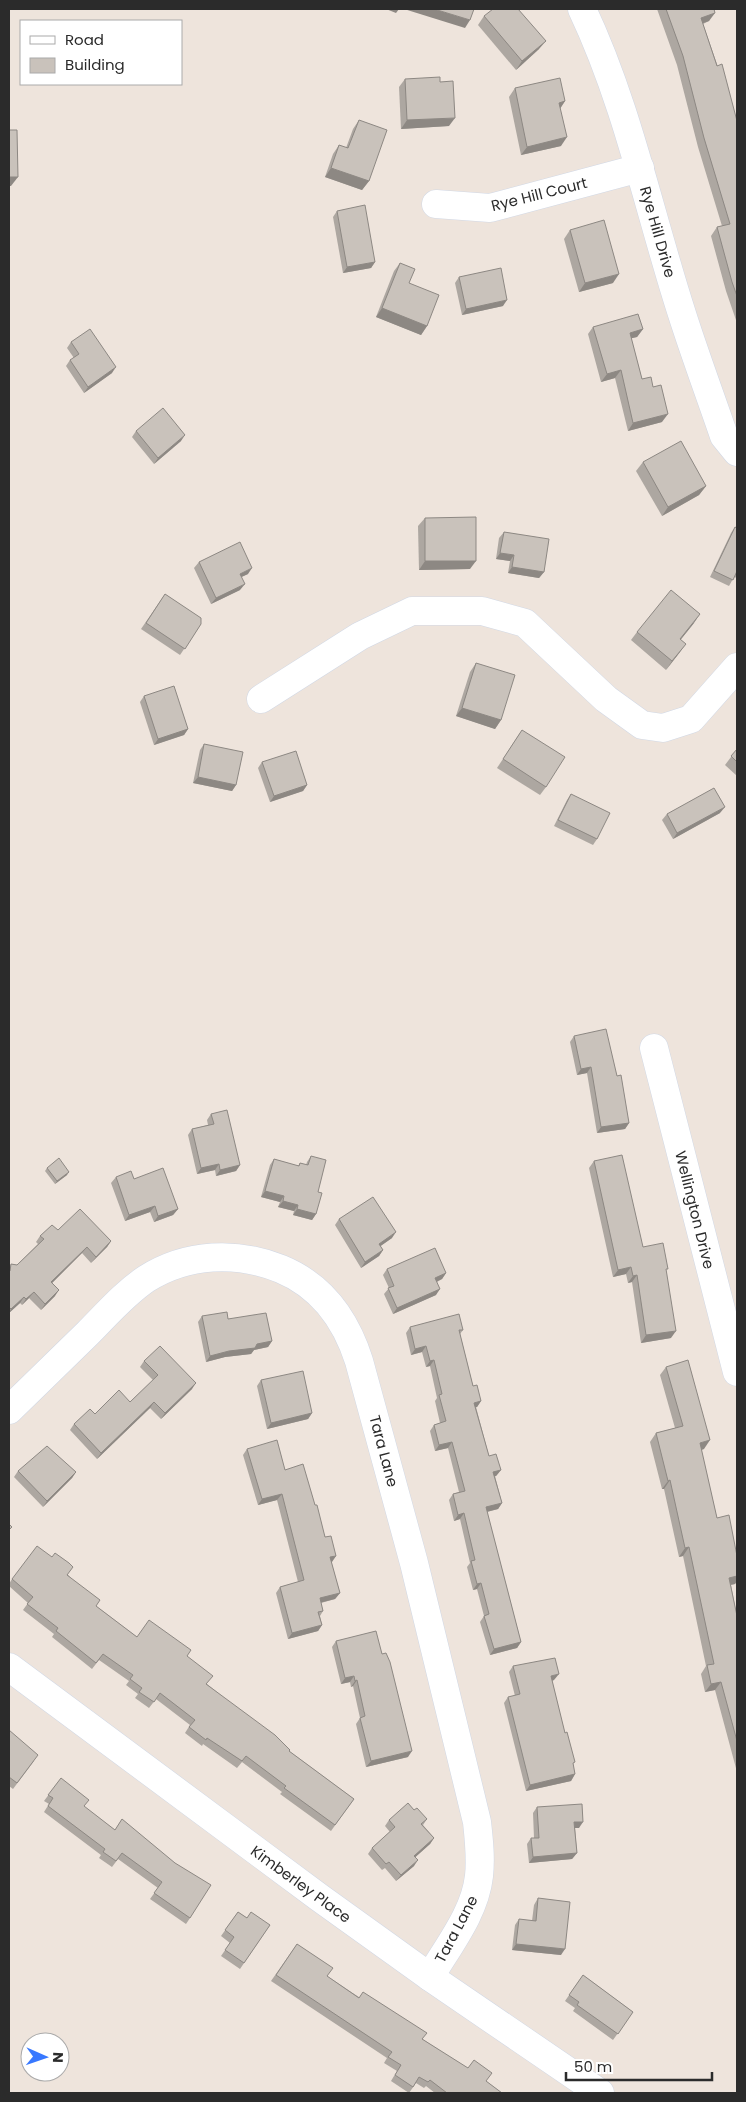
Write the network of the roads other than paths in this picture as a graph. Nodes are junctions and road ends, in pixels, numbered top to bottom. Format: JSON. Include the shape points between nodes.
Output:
{"nodes":[{"id":1,"x":582,"y":9,"type":"edge"},
{"id":2,"x":640,"y":168,"type":"junction"},
{"id":3,"x":436,"y":204,"type":"dead end"},
{"id":4,"x":737,"y":452,"type":"edge"},
{"id":5,"x":737,"y":667,"type":"edge"},
{"id":6,"x":261,"y":699,"type":"dead end"},
{"id":7,"x":654,"y":1048,"type":"dead end"},
{"id":8,"x":731,"y":1331,"type":"edge"},
{"id":9,"x":737,"y":1372,"type":"edge"},
{"id":10,"x":9,"y":1410,"type":"edge"},
{"id":11,"x":9,"y":1667,"type":"edge"},
{"id":12,"x":430,"y":1977,"type":"junction"},
{"id":13,"x":600,"y":2093,"type":"edge"}],
"edges":[{"from":1,"to":2,"type":"street","name":"Rye Hill Drive","via":[[598,44]]},
{"from":2,"to":3,"type":"street","name":"Rye Hill Court","via":[[490,208]]},
{"from":2,"to":4,"type":"street","name":"Rye Hill Drive","via":[[682,314],[724,436]]},
{"from":5,"to":6,"type":"street","via":[[691,719],[663,728],[642,725],[606,699],[525,623],[482,611],[412,611],[360,636]]},
{"from":7,"to":8,"type":"street","name":"Wellington Drive"},
{"from":8,"to":9,"type":"street","name":"Wellington Drive"},
{"from":10,"to":12,"type":"street","name":"Tara Lane","via":[[131,1292],[159,1272],[199,1259],[220,1256],[243,1258],[284,1270],[317,1291],[341,1319],[352,1338],[359,1361],[414,1563],[477,1822],[480,1854],[474,1898]]},
{"from":11,"to":12,"type":"street","name":"Kimberley Place"},
{"from":12,"to":13,"type":"street","name":"Kimberley Place"}]}
